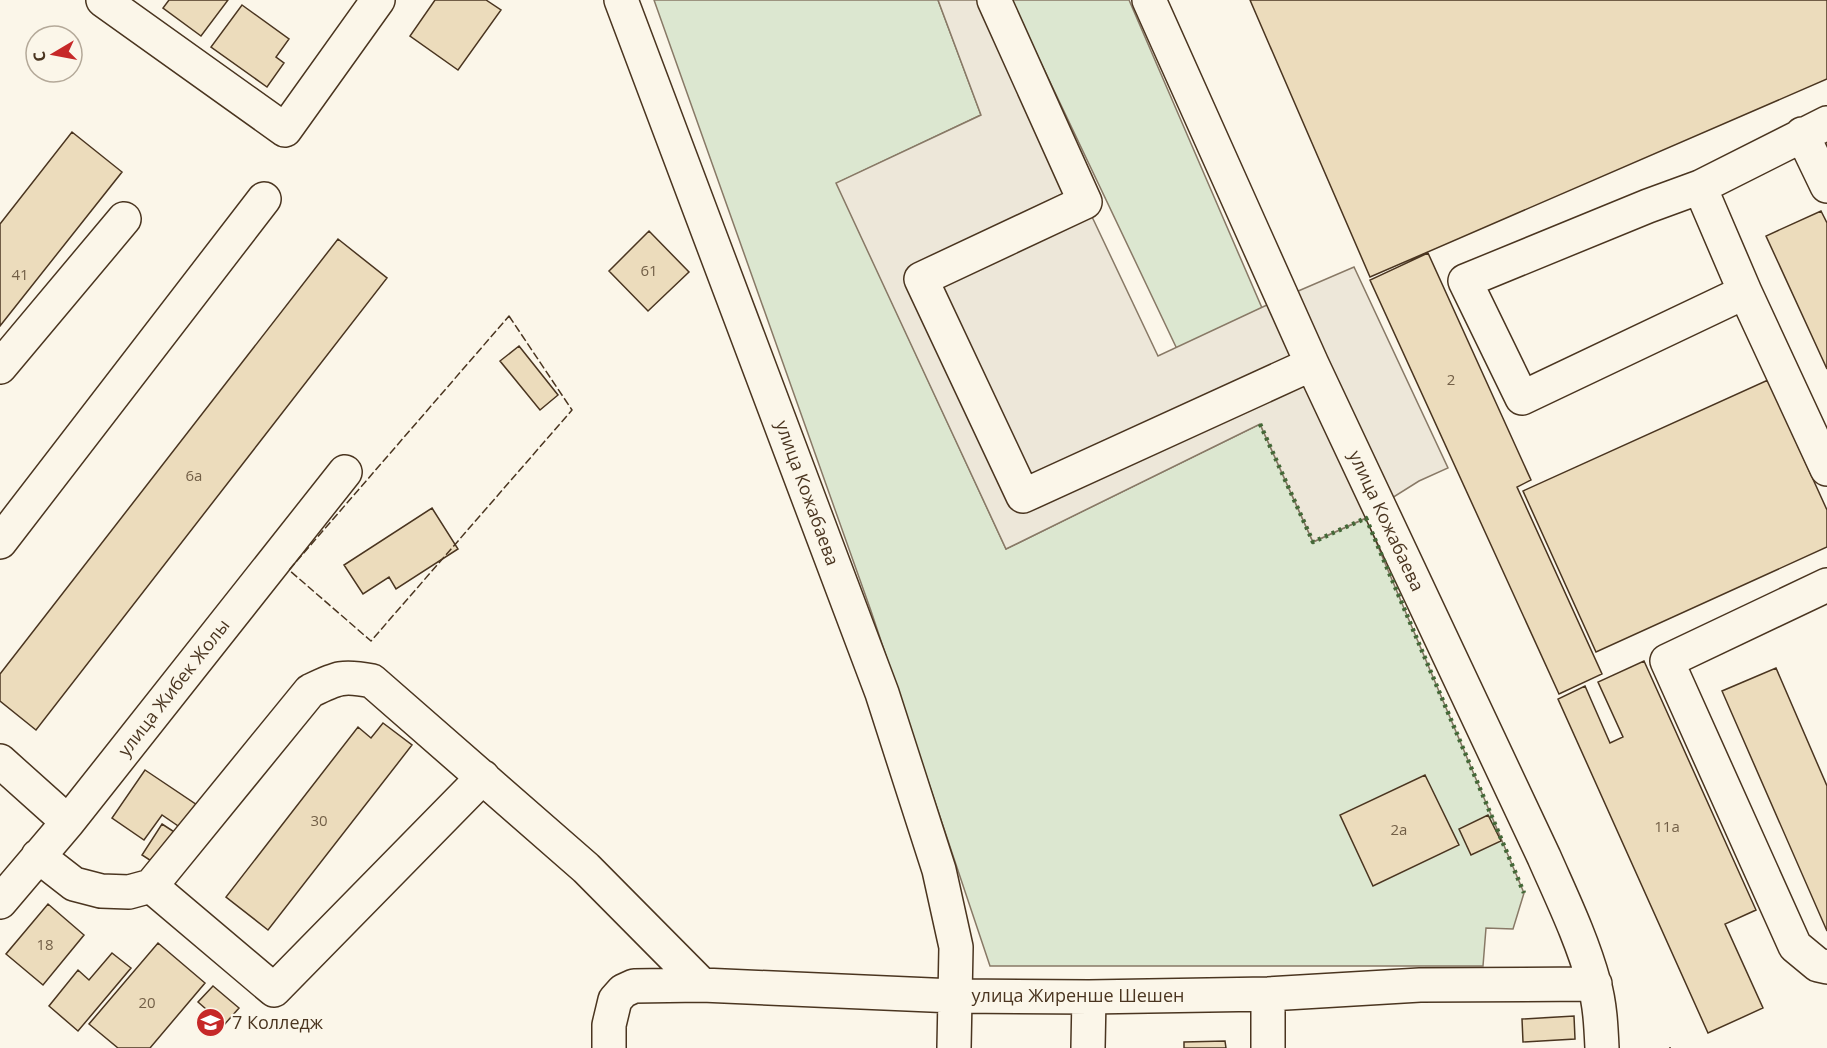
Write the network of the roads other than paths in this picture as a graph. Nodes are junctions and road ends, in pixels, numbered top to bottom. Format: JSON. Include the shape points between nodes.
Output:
{"nodes":[{"id":1,"x":103,"y":0,"type":"edge"},
{"id":2,"x":378,"y":0,"type":"edge"},
{"id":3,"x":621,"y":0,"type":"edge"},
{"id":4,"x":994,"y":0,"type":"edge"},
{"id":5,"x":1149,"y":0,"type":"edge"},
{"id":6,"x":1815,"y":129,"type":"edge"},
{"id":7,"x":1827,"y":186,"type":"edge"},
{"id":8,"x":1700,"y":187,"type":"junction"},
{"id":9,"x":264,"y":199,"type":"dead end"},
{"id":10,"x":124,"y":219,"type":"dead end"},
{"id":11,"x":1745,"y":292,"type":"junction"},
{"id":12,"x":1312,"y":364,"type":"junction"},
{"id":13,"x":0,"y":367,"type":"edge"},
{"id":14,"x":1827,"y":469,"type":"edge"},
{"id":15,"x":345,"y":472,"type":"dead end"},
{"id":16,"x":0,"y":542,"type":"edge"},
{"id":17,"x":1827,"y":585,"type":"edge"},
{"id":18,"x":0,"y":761,"type":"edge"},
{"id":19,"x":483,"y":777,"type":"junction"},
{"id":20,"x":68,"y":822,"type":"junction"},
{"id":21,"x":38,"y":856,"type":"junction"},
{"id":22,"x":151,"y":886,"type":"junction"},
{"id":23,"x":0,"y":902,"type":"edge"},
{"id":24,"x":1827,"y":967,"type":"edge"},
{"id":25,"x":1595,"y":984,"type":"junction"},
{"id":26,"x":702,"y":985,"type":"junction"},
{"id":27,"x":1268,"y":994,"type":"junction"},
{"id":28,"x":954,"y":996,"type":"junction"},
{"id":29,"x":1089,"y":998,"type":"junction"},
{"id":30,"x":609,"y":1048,"type":"edge"},
{"id":31,"x":954,"y":1048,"type":"edge"},
{"id":32,"x":1088,"y":1048,"type":"edge"},
{"id":33,"x":1268,"y":1048,"type":"edge"},
{"id":34,"x":1602,"y":1048,"type":"edge"}],
"edges":[{"from":1,"to":2,"type":"street","via":[[285,130]]},
{"from":3,"to":28,"type":"street","name":"улица Кожабаева","via":[[882,693],[939,870],[956,947]]},
{"from":4,"to":12,"type":"street","via":[[1085,202],[921,279],[1023,496]]},
{"from":5,"to":12,"type":"street","name":"улица Кожабаева"},
{"from":6,"to":7,"type":"street"},
{"from":6,"to":8,"type":"street"},
{"from":8,"to":11,"type":"street"},
{"from":8,"to":11,"type":"street","via":[[1465,280],[1522,398]]},
{"from":9,"to":16,"type":"street"},
{"from":10,"to":13,"type":"street"},
{"from":11,"to":14,"type":"street"},
{"from":12,"to":25,"type":"street","name":"улица Кожабаева","via":[[1544,857]]},
{"from":15,"to":20,"type":"street","name":"улица Жибек Жолы"},
{"from":17,"to":24,"type":"street","via":[[1667,661],[1794,946],[1818,965]]},
{"from":18,"to":20,"type":"street"},
{"from":19,"to":22,"type":"street","via":[[274,990]]},
{"from":19,"to":22,"type":"street","via":[[372,681],[351,677],[333,680],[310,691]]},
{"from":19,"to":26,"type":"street","via":[[586,868]]},
{"from":20,"to":21,"type":"street","name":"улица Жибек Жолы"},
{"from":21,"to":22,"type":"street","via":[[74,884],[101,891],[129,892]]},
{"from":21,"to":23,"type":"street","name":"улица Жибек Жолы"},
{"from":25,"to":27,"type":"street","name":"улица Жиренше Шешен","via":[[1420,985]]},
{"from":25,"to":34,"type":"street","name":"улица Кожабаева"},
{"from":26,"to":28,"type":"street","name":"улица Жиренше Шешен"},
{"from":26,"to":30,"type":"street","name":"улица Жиренше Шешен","via":[[634,986],[623,991],[615,1000]]},
{"from":27,"to":29,"type":"street","name":"улица Жиренше Шешен"},
{"from":27,"to":33,"type":"street"},
{"from":28,"to":29,"type":"street","name":"улица Жиренше Шешен"},
{"from":28,"to":31,"type":"street","name":"улица Кожабаева"},
{"from":29,"to":32,"type":"street"}]}
